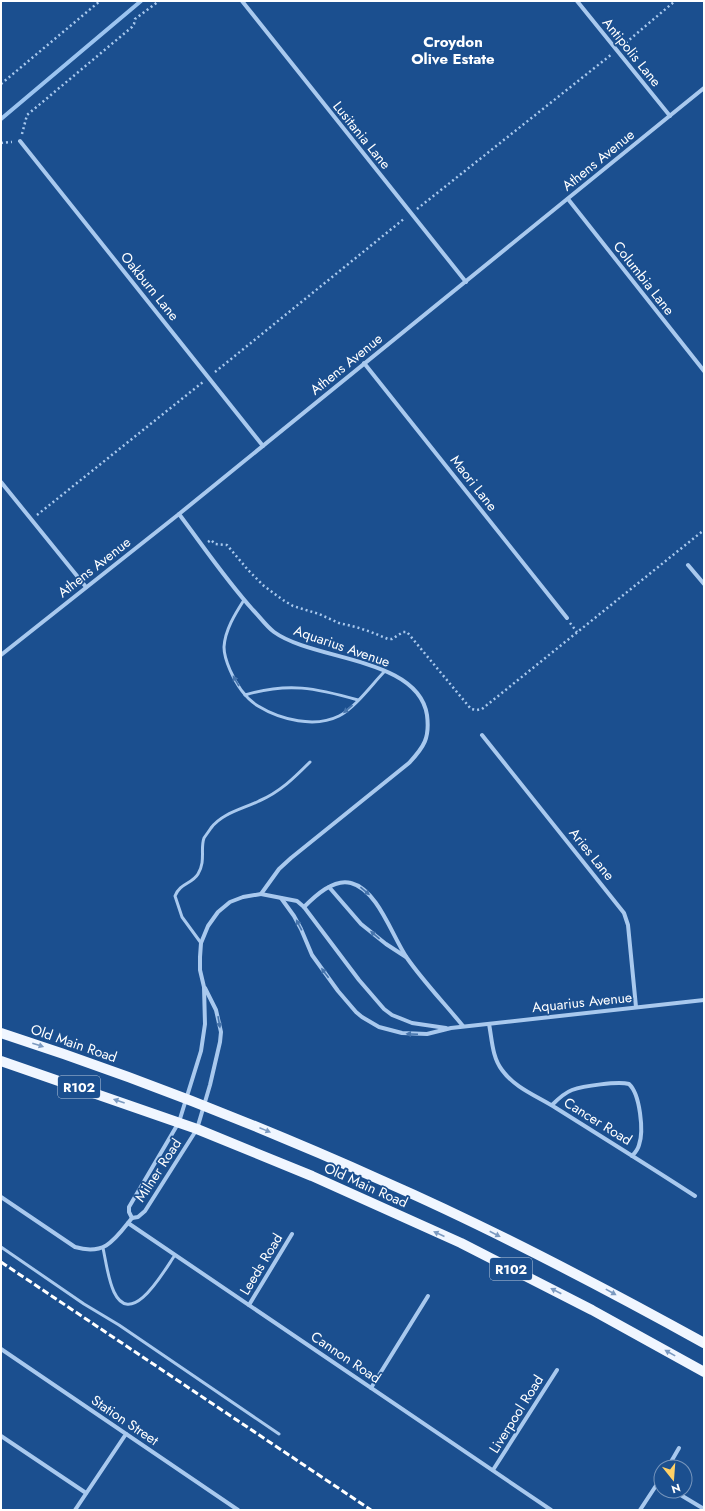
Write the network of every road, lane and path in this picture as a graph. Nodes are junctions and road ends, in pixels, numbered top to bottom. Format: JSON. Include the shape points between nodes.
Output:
{"nodes":[{"id":1,"x":100,"y":1,"type":"edge"},
{"id":2,"x":159,"y":1,"type":"edge"},
{"id":3,"x":242,"y":1,"type":"edge"},
{"id":4,"x":577,"y":1,"type":"edge"},
{"id":5,"x":675,"y":1,"type":"edge"},
{"id":6,"x":617,"y":50,"type":"junction"},
{"id":7,"x":1,"y":84,"type":"edge"},
{"id":8,"x":704,"y":88,"type":"edge"},
{"id":9,"x":670,"y":116,"type":"junction"},
{"id":10,"x":20,"y":141,"type":"junction"},
{"id":11,"x":1,"y":143,"type":"edge"},
{"id":12,"x":568,"y":199,"type":"junction"},
{"id":13,"x":411,"y":213,"type":"junction"},
{"id":14,"x":466,"y":282,"type":"junction"},
{"id":15,"x":364,"y":363,"type":"junction"},
{"id":16,"x":704,"y":371,"type":"edge"},
{"id":17,"x":209,"y":377,"type":"junction"},
{"id":18,"x":262,"y":446,"type":"junction"},
{"id":19,"x":1,"y":482,"type":"edge"},
{"id":20,"x":178,"y":514,"type":"junction"},
{"id":21,"x":32,"y":520,"type":"junction"},
{"id":22,"x":704,"y":530,"type":"edge"},
{"id":23,"x":203,"y":546,"type":"junction"},
{"id":24,"x":688,"y":564,"type":"dead end"},
{"id":25,"x":704,"y":584,"type":"edge"},
{"id":26,"x":86,"y":587,"type":"junction"},
{"id":27,"x":244,"y":600,"type":"junction"},
{"id":28,"x":566,"y":618,"type":"dead end"},
{"id":29,"x":1,"y":655,"type":"edge"},
{"id":30,"x":384,"y":670,"type":"junction"},
{"id":31,"x":245,"y":695,"type":"junction"},
{"id":32,"x":358,"y":700,"type":"junction"},
{"id":33,"x":482,"y":735,"type":"dead end"},
{"id":34,"x":310,"y":762,"type":"dead end"},
{"id":35,"x":329,"y":887,"type":"junction"},
{"id":36,"x":261,"y":894,"type":"junction"},
{"id":37,"x":281,"y":898,"type":"junction"},
{"id":38,"x":304,"y":906,"type":"junction"},
{"id":39,"x":201,"y":943,"type":"junction"},
{"id":40,"x":407,"y":957,"type":"junction"},
{"id":41,"x":204,"y":987,"type":"junction"},
{"id":42,"x":704,"y":1000,"type":"edge"},
{"id":43,"x":636,"y":1007,"type":"junction"},
{"id":44,"x":490,"y":1024,"type":"junction"},
{"id":45,"x":463,"y":1026,"type":"junction"},
{"id":46,"x":450,"y":1028,"type":"junction"},
{"id":47,"x":1,"y":1033,"type":"edge"},
{"id":48,"x":1,"y":1061,"type":"edge"},
{"id":49,"x":186,"y":1099,"type":"junction"},
{"id":50,"x":552,"y":1105,"type":"junction"},
{"id":51,"x":204,"y":1106,"type":"junction"},
{"id":52,"x":179,"y":1122,"type":"junction"},
{"id":53,"x":197,"y":1128,"type":"junction"},
{"id":54,"x":632,"y":1156,"type":"junction"},
{"id":55,"x":695,"y":1196,"type":"dead end"},
{"id":56,"x":1,"y":1197,"type":"edge"},
{"id":57,"x":132,"y":1218,"type":"junction"},
{"id":58,"x":128,"y":1223,"type":"junction"},
{"id":59,"x":292,"y":1234,"type":"dead end"},
{"id":60,"x":1,"y":1247,"type":"edge"},
{"id":61,"x":103,"y":1248,"type":"junction"},
{"id":62,"x":175,"y":1254,"type":"junction"},
{"id":63,"x":428,"y":1296,"type":"dead end"},
{"id":64,"x":249,"y":1305,"type":"junction"},
{"id":65,"x":704,"y":1343,"type":"edge"},
{"id":66,"x":1,"y":1349,"type":"edge"},
{"id":67,"x":557,"y":1370,"type":"dead end"},
{"id":68,"x":704,"y":1372,"type":"edge"},
{"id":69,"x":371,"y":1388,"type":"junction"},
{"id":70,"x":126,"y":1434,"type":"junction"},
{"id":71,"x":279,"y":1434,"type":"dead end"},
{"id":72,"x":1,"y":1436,"type":"edge"},
{"id":73,"x":679,"y":1448,"type":"dead end"},
{"id":74,"x":673,"y":1459,"type":"edge"},
{"id":75,"x":493,"y":1470,"type":"junction"},
{"id":76,"x":653,"y":1491,"type":"edge"},
{"id":77,"x":86,"y":1493,"type":"junction"},
{"id":78,"x":687,"y":1499,"type":"edge"},
{"id":79,"x":704,"y":1509,"type":"edge"},
{"id":80,"x":75,"y":1510,"type":"edge"},
{"id":81,"x":238,"y":1510,"type":"edge"},
{"id":82,"x":551,"y":1510,"type":"edge"},
{"id":83,"x":640,"y":1510,"type":"edge"}],
"edges":[{"from":1,"to":7,"type":"path"},
{"from":2,"to":10,"type":"path","via":[[136,19],[132,27],[27,115]]},
{"from":3,"to":13,"type":"street","name":"Lusitania Lane"},
{"from":4,"to":6,"type":"street","name":"Antipolis Lane"},
{"from":5,"to":6,"type":"path"},
{"from":6,"to":9,"type":"street","name":"Antipolis Lane"},
{"from":6,"to":13,"type":"path"},
{"from":8,"to":9,"type":"street","name":"Athens Avenue"},
{"from":9,"to":12,"type":"street","name":"Athens Avenue"},
{"from":10,"to":11,"type":"path"},
{"from":10,"to":17,"type":"street","name":"Oakburn Lane"},
{"from":12,"to":14,"type":"street","name":"Athens Avenue"},
{"from":12,"to":16,"type":"street","name":"Columbia Lane"},
{"from":13,"to":14,"type":"street","name":"Lusitania Lane"},
{"from":13,"to":17,"type":"path"},
{"from":14,"to":15,"type":"street","name":"Athens Avenue"},
{"from":15,"to":18,"type":"street","name":"Athens Avenue"},
{"from":15,"to":28,"type":"street","name":"Maori Lane"},
{"from":17,"to":18,"type":"street","name":"Oakburn Lane"},
{"from":17,"to":21,"type":"path"},
{"from":18,"to":20,"type":"street","name":"Athens Avenue"},
{"from":19,"to":21,"type":"street"},
{"from":20,"to":23,"type":"street","name":"Aquarius Avenue"},
{"from":20,"to":26,"type":"street","name":"Athens Avenue"},
{"from":21,"to":26,"type":"street"},
{"from":22,"to":23,"type":"path","via":[[482,709],[477,710],[471,709],[407,632],[388,639],[293,606],[264,586],[227,545],[215,544],[211,540]]},
{"from":23,"to":27,"type":"street","name":"Aquarius Avenue"},
{"from":24,"to":25,"type":"street"},
{"from":26,"to":29,"type":"street","name":"Athens Avenue"},
{"from":27,"to":30,"type":"street","name":"Aquarius Avenue","via":[[283,638],[300,646]]},
{"from":31,"to":27,"type":"lane","one_way":true,"via":[[235,681],[226,660],[224,647],[235,614]]},
{"from":30,"to":32,"type":"lane"},
{"from":30,"to":36,"type":"street","name":"Aquarius Avenue","via":[[414,688],[421,698],[428,722],[427,739],[422,749],[409,763],[291,858],[279,869]]},
{"from":31,"to":32,"type":"lane","via":[[265,689],[297,687]]},
{"from":32,"to":31,"type":"lane","one_way":true,"via":[[340,715],[309,722],[289,719],[270,712],[257,706]]},
{"from":33,"to":43,"type":"street","name":"Aries Lane","via":[[624,912],[628,925]]},
{"from":34,"to":39,"type":"lane","via":[[281,789],[259,802],[225,816],[212,827],[204,839],[203,863],[199,873],[196,878],[177,890],[174,896],[182,917]]},
{"from":35,"to":38,"type":"street"},
{"from":40,"to":35,"type":"street","one_way":true,"via":[[361,924]]},
{"from":35,"to":40,"type":"street","one_way":true,"via":[[344,882],[363,889],[381,912]]},
{"from":36,"to":37,"type":"street"},
{"from":36,"to":39,"type":"street","via":[[230,902],[218,912],[208,926]]},
{"from":37,"to":38,"type":"street","via":[[297,901]]},
{"from":46,"to":37,"type":"street","name":"Aquarius Avenue","one_way":true,"via":[[427,1034],[402,1034],[379,1027],[362,1017],[338,991],[312,955],[294,916]]},
{"from":38,"to":46,"type":"street","name":"Aquarius Avenue","via":[[373,998],[392,1015],[422,1026]]},
{"from":39,"to":41,"type":"street","via":[[200,970]]},
{"from":40,"to":45,"type":"street"},
{"from":41,"to":49,"type":"street","via":[[204,1037]]},
{"from":41,"to":51,"type":"street","one_way":true,"via":[[216,1010],[221,1032]]},
{"from":42,"to":43,"type":"street","name":"Aquarius Avenue"},
{"from":43,"to":44,"type":"street","name":"Aquarius Avenue"},
{"from":44,"to":45,"type":"street","name":"Aquarius Avenue"},
{"from":44,"to":50,"type":"street","name":"Cancer Road","via":[[493,1051],[501,1069],[514,1084]]},
{"from":45,"to":46,"type":"street","name":"Aquarius Avenue"},
{"from":47,"to":49,"type":"main road","name":"Old Main Road","number":"R102","one_way":true,"via":[[79,1058]]},
{"from":52,"to":48,"type":"main road","name":"Old Main Road","number":"R102","one_way":true},
{"from":49,"to":51,"type":"main road","name":"Old Main Road","number":"R102"},
{"from":49,"to":52,"type":"street","name":"Milner Road"},
{"from":50,"to":54,"type":"street","name":"Cancer Road"},
{"from":50,"to":54,"type":"street","name":"Cancer Road","via":[[572,1090],[619,1082],[629,1084],[636,1094],[641,1131],[639,1147]]},
{"from":51,"to":53,"type":"street","name":"Milner Road"},
{"from":51,"to":65,"type":"main road","name":"Old Main Road","number":"R102","one_way":true,"via":[[384,1181],[474,1223],[604,1288]]},
{"from":52,"to":53,"type":"main road","name":"Old Main Road","number":"R102"},
{"from":52,"to":57,"type":"street","name":"Milner Road","via":[[131,1202],[129,1212]]},
{"from":53,"to":57,"type":"street","name":"Milner Road","via":[[145,1211]]},
{"from":68,"to":53,"type":"main road","name":"Old Main Road","number":"R102","one_way":true,"via":[[592,1310],[461,1244],[312,1176]]},
{"from":54,"to":55,"type":"street","name":"Cancer Road"},
{"from":56,"to":61,"type":"street","via":[[75,1247],[87,1250]]},
{"from":57,"to":58,"type":"street","name":"Milner Road"},
{"from":58,"to":61,"type":"street","name":"Milner Road","via":[[113,1241]]},
{"from":58,"to":62,"type":"street","name":"Cannon Road"},
{"from":59,"to":64,"type":"street","name":"Leeds Road"},
{"from":60,"to":71,"type":"lane"},
{"from":61,"to":62,"type":"lane","via":[[115,1294],[127,1304],[134,1304],[146,1296]]},
{"from":62,"to":64,"type":"street","name":"Cannon Road"},
{"from":63,"to":69,"type":"street"},
{"from":64,"to":69,"type":"street","name":"Cannon Road"},
{"from":66,"to":70,"type":"street","name":"Station Street"},
{"from":67,"to":75,"type":"street","name":"Liverpool Road"},
{"from":69,"to":75,"type":"street","name":"Cannon Road"},
{"from":70,"to":77,"type":"street"},
{"from":70,"to":81,"type":"street","name":"Station Street"},
{"from":72,"to":77,"type":"street"},
{"from":73,"to":74,"type":"street"},
{"from":75,"to":82,"type":"street","name":"Cannon Road"},
{"from":76,"to":83,"type":"street"},
{"from":77,"to":80,"type":"street"},
{"from":78,"to":79,"type":"street"}]}
